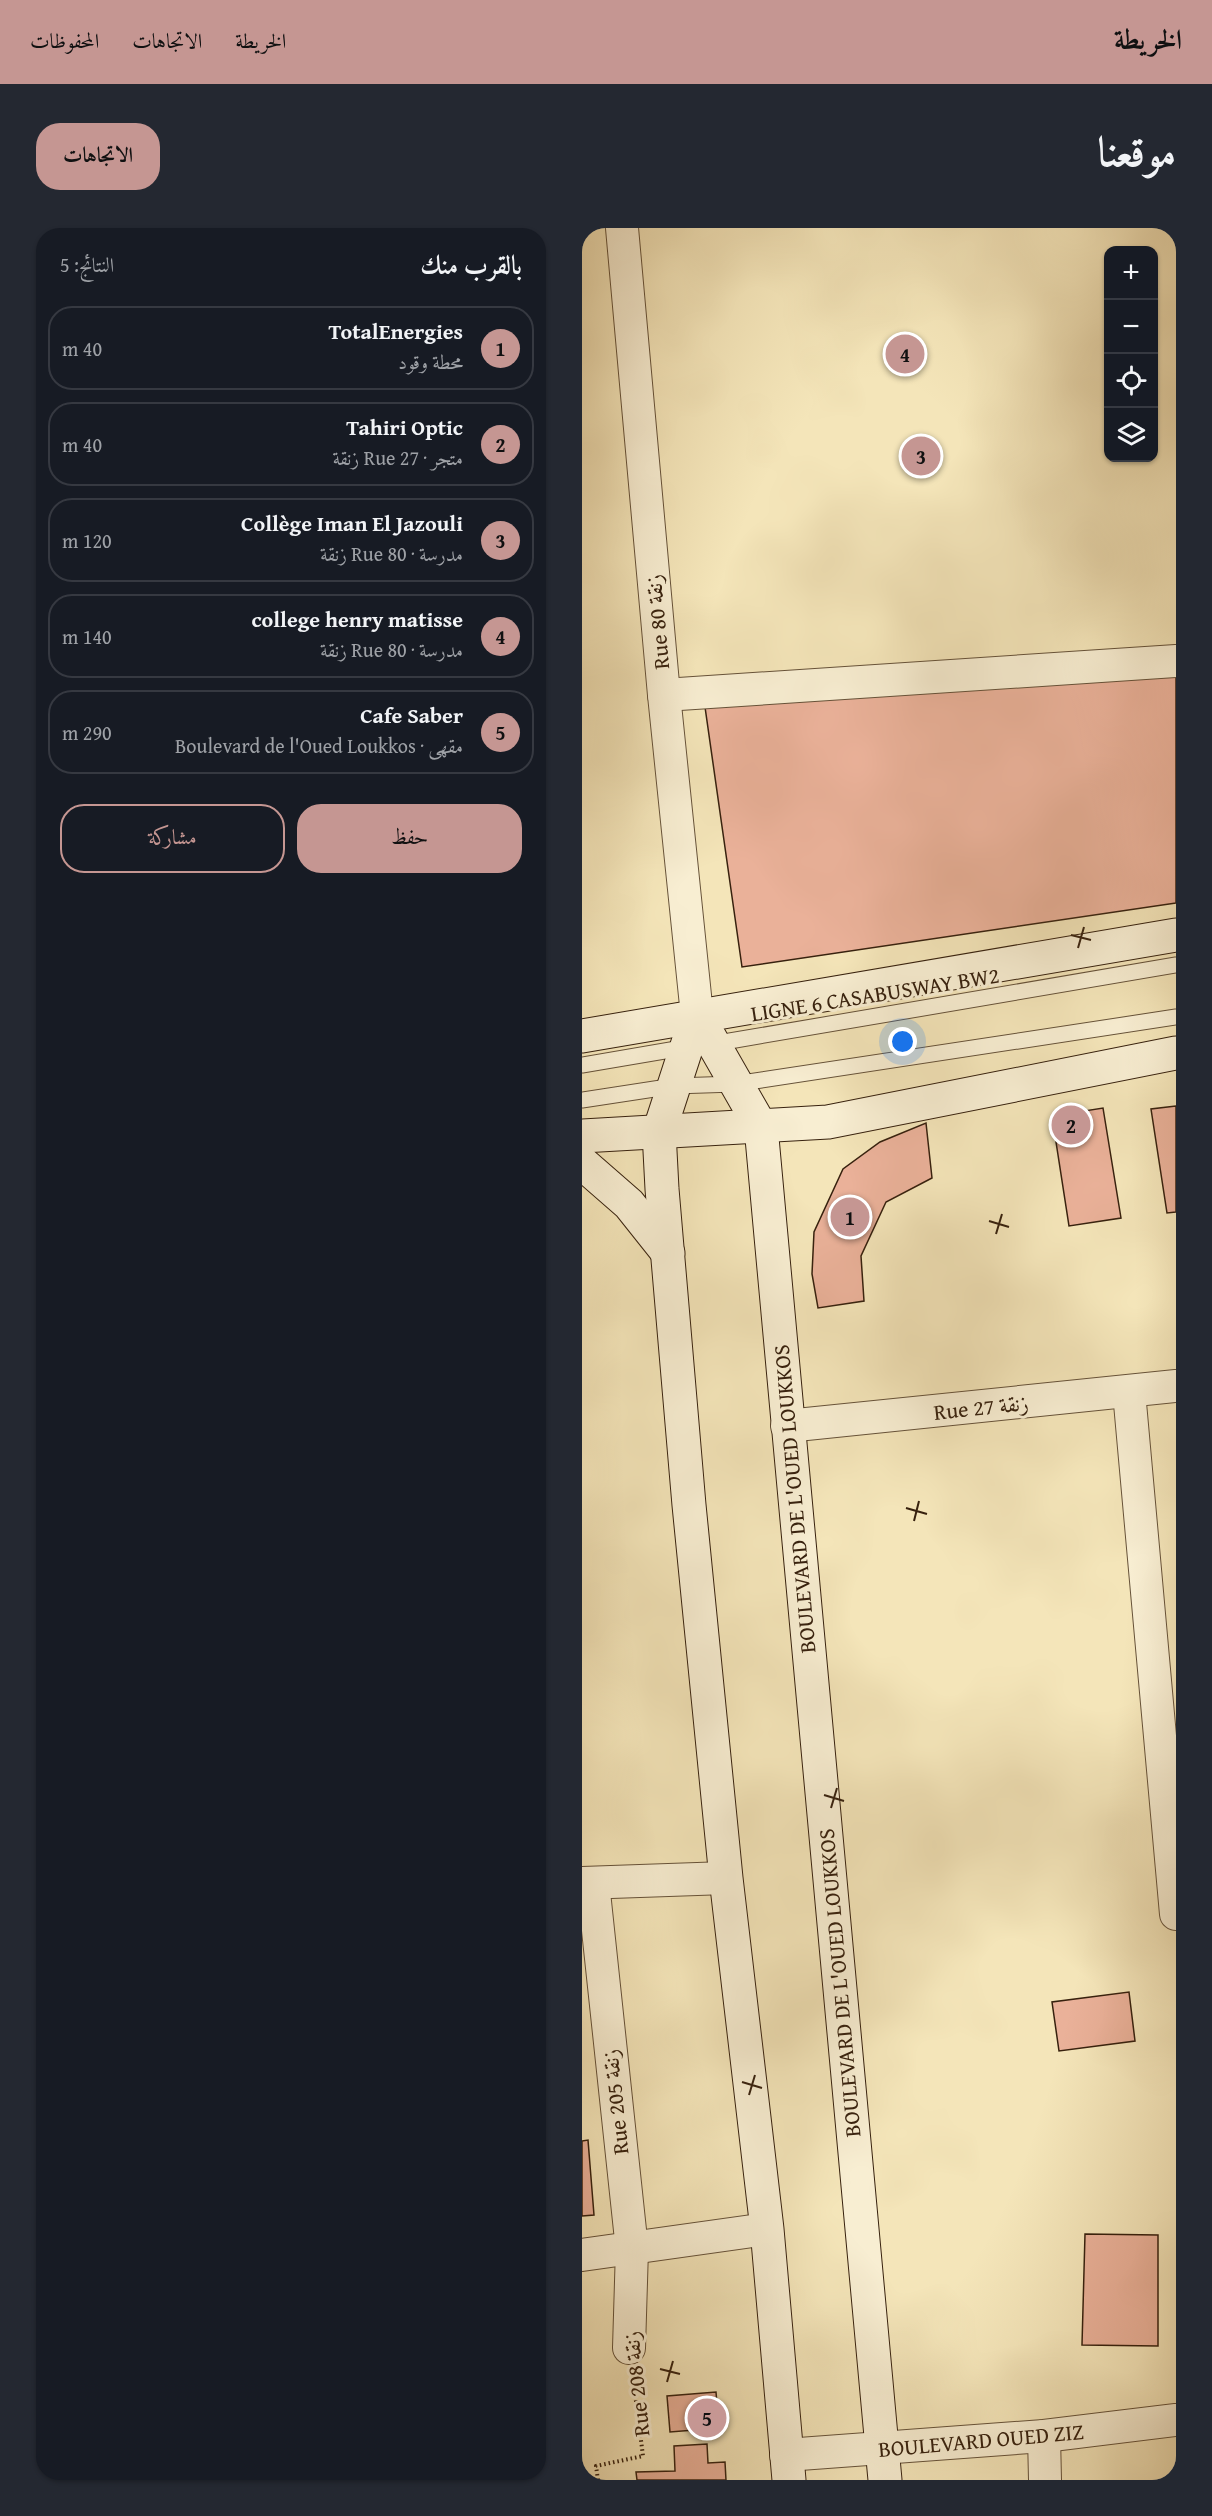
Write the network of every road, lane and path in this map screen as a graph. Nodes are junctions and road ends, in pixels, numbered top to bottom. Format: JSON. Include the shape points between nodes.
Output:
{"nodes":[{"id":1,"x":622,"y":228,"type":"edge"},
{"id":2,"x":1176,"y":661,"type":"edge"},
{"id":3,"x":664,"y":695,"type":"junction"},
{"id":4,"x":1176,"y":935,"type":"edge"},
{"id":5,"x":1176,"y":965,"type":"edge"},
{"id":6,"x":697,"y":1015,"type":"junction"},
{"id":7,"x":1176,"y":1017,"type":"edge"},
{"id":8,"x":582,"y":1036,"type":"edge"},
{"id":9,"x":700,"y":1045,"type":"junction"},
{"id":10,"x":1176,"y":1053,"type":"edge"},
{"id":11,"x":582,"y":1065,"type":"edge"},
{"id":12,"x":735,"y":1084,"type":"junction"},
{"id":13,"x":674,"y":1086,"type":"junction"},
{"id":14,"x":582,"y":1100,"type":"edge"},
{"id":15,"x":761,"y":1127,"type":"junction"},
{"id":16,"x":659,"y":1132,"type":"junction"},
{"id":17,"x":582,"y":1136,"type":"edge"},
{"id":18,"x":582,"y":1163,"type":"edge"},
{"id":19,"x":668,"y":1253,"type":"junction"},
{"id":20,"x":1176,"y":1386,"type":"edge"},
{"id":21,"x":1129,"y":1392,"type":"junction"},
{"id":22,"x":787,"y":1426,"type":"junction"},
{"id":23,"x":726,"y":1878,"type":"junction"},
{"id":24,"x":588,"y":1883,"type":"edge"},
{"id":25,"x":1176,"y":1914,"type":"edge"},
{"id":26,"x":592,"y":1972,"type":"edge"},
{"id":27,"x":767,"y":2229,"type":"junction"},
{"id":28,"x":632,"y":2249,"type":"junction"},
{"id":29,"x":582,"y":2255,"type":"edge"},
{"id":30,"x":628,"y":2348,"type":"joint"},
{"id":31,"x":1176,"y":2420,"type":"edge"},
{"id":32,"x":1044,"y":2436,"type":"junction"},
{"id":33,"x":884,"y":2464,"type":"edge"},
{"id":34,"x":788,"y":2468,"type":"edge"},
{"id":35,"x":598,"y":2480,"type":"edge"},
{"id":36,"x":1045,"y":2480,"type":"edge"}],
"edges":[{"from":1,"to":3,"type":"street","name":"Rue 80 زنقة"},
{"from":2,"to":3,"type":"street"},
{"from":3,"to":6,"type":"street","name":"Rue 80 زنقة"},
{"from":4,"to":6,"type":"main road"},
{"from":5,"to":9,"type":"lane","name":"LIGNE 6 CASABUSWAY BW2"},
{"from":6,"to":8,"type":"main road"},
{"from":6,"to":9,"type":"main road"},
{"from":7,"to":12,"type":"lane"},
{"from":9,"to":11,"type":"lane","name":"LIGNE 6 CASABUSWAY BW2"},
{"from":9,"to":12,"type":"main road"},
{"from":9,"to":13,"type":"main road"},
{"from":10,"to":15,"type":"main road","via":[[828,1122]]},
{"from":12,"to":13,"type":"lane"},
{"from":12,"to":15,"type":"main road"},
{"from":13,"to":14,"type":"lane"},
{"from":13,"to":16,"type":"main road"},
{"from":15,"to":16,"type":"main road"},
{"from":15,"to":22,"type":"main road","name":"BOULEVARD DE L'OUED LOUKKOS"},
{"from":16,"to":17,"type":"main road"},
{"from":16,"to":19,"type":"main road"},
{"from":18,"to":19,"type":"main road","via":[[629,1204]]},
{"from":19,"to":23,"type":"main road"},
{"from":20,"to":21,"type":"street","name":"Rue 27 زنقة"},
{"from":21,"to":22,"type":"street","name":"Rue 27 زنقة"},
{"from":21,"to":25,"type":"street"},
{"from":22,"to":33,"type":"main road","name":"BOULEVARD DE L'OUED LOUKKOS"},
{"from":23,"to":24,"type":"street"},
{"from":23,"to":27,"type":"main road"},
{"from":24,"to":26,"type":"street","name":"Rue 205 زنقة"},
{"from":26,"to":28,"type":"street","name":"Rue 205 زنقة"},
{"from":27,"to":28,"type":"street"},
{"from":27,"to":34,"type":"main road"},
{"from":28,"to":29,"type":"street"},
{"from":28,"to":30,"type":"street","name":"Rue 208 زنقة"},
{"from":30,"to":35,"type":"path","name":"Rue 208 زنقة","via":[[643,2456],[596,2466]]},
{"from":31,"to":32,"type":"street","name":"BOULEVARD OUED ZIZ"},
{"from":32,"to":33,"type":"street","name":"BOULEVARD OUED ZIZ"},
{"from":32,"to":36,"type":"street"},
{"from":33,"to":34,"type":"street","name":"BOULEVARD OUED ZIZ"}]}
